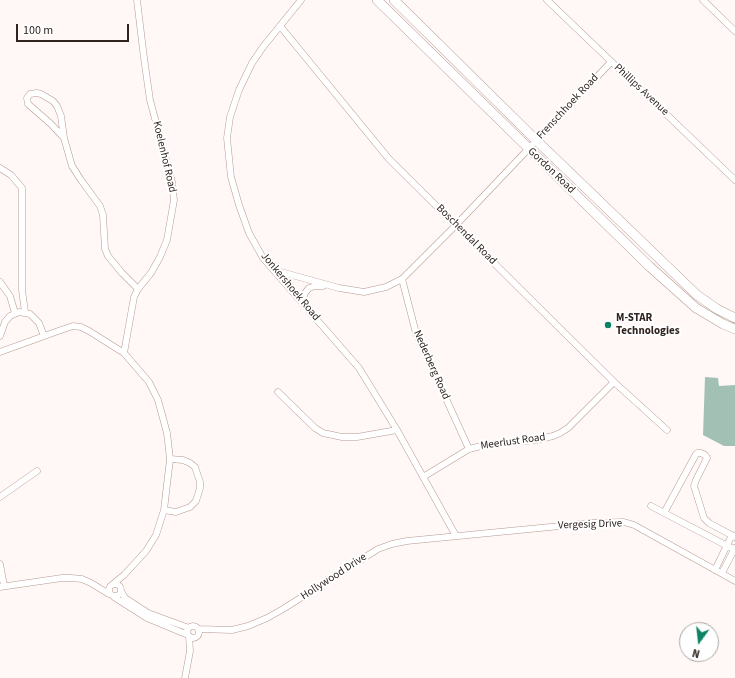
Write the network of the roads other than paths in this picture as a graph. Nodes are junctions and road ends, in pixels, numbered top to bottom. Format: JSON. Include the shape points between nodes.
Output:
{"nodes":[{"id":1,"x":137,"y":0,"type":"edge"},
{"id":2,"x":301,"y":0,"type":"edge"},
{"id":3,"x":377,"y":0,"type":"edge"},
{"id":4,"x":394,"y":0,"type":"edge"},
{"id":5,"x":547,"y":0,"type":"edge"},
{"id":6,"x":703,"y":0,"type":"edge"},
{"id":7,"x":280,"y":26,"type":"junction"},
{"id":8,"x":735,"y":32,"type":"edge"},
{"id":9,"x":611,"y":62,"type":"junction"},
{"id":10,"x":64,"y":138,"type":"junction"},
{"id":11,"x":536,"y":140,"type":"junction"},
{"id":12,"x":528,"y":149,"type":"junction"},
{"id":13,"x":0,"y":168,"type":"edge"},
{"id":14,"x":735,"y":180,"type":"edge"},
{"id":15,"x":456,"y":225,"type":"junction"},
{"id":16,"x":273,"y":270,"type":"junction"},
{"id":17,"x":402,"y":279,"type":"junction"},
{"id":18,"x":0,"y":282,"type":"edge"},
{"id":19,"x":331,"y":286,"type":"junction"},
{"id":20,"x":138,"y":289,"type":"junction"},
{"id":21,"x":302,"y":301,"type":"junction"},
{"id":22,"x":717,"y":309,"type":"junction"},
{"id":23,"x":25,"y":312,"type":"junction"},
{"id":24,"x":15,"y":313,"type":"junction"},
{"id":25,"x":711,"y":318,"type":"junction"},
{"id":26,"x":735,"y":318,"type":"edge"},
{"id":27,"x":735,"y":329,"type":"edge"},
{"id":28,"x":0,"y":336,"type":"edge"},
{"id":29,"x":44,"y":336,"type":"junction"},
{"id":30,"x":0,"y":352,"type":"edge"},
{"id":31,"x":124,"y":353,"type":"junction"},
{"id":32,"x":614,"y":382,"type":"junction"},
{"id":33,"x":278,"y":392,"type":"dead end"},
{"id":34,"x":397,"y":430,"type":"junction"},
{"id":35,"x":667,"y":430,"type":"dead end"},
{"id":36,"x":468,"y":449,"type":"junction"},
{"id":37,"x":170,"y":459,"type":"junction"},
{"id":38,"x":37,"y":471,"type":"dead end"},
{"id":39,"x":423,"y":477,"type":"junction"},
{"id":40,"x":0,"y":497,"type":"edge"},
{"id":41,"x":652,"y":506,"type":"dead end"},
{"id":42,"x":164,"y":510,"type":"junction"},
{"id":43,"x":664,"y":512,"type":"junction"},
{"id":44,"x":456,"y":536,"type":"junction"},
{"id":45,"x":734,"y":536,"type":"edge"},
{"id":46,"x":727,"y":546,"type":"junction"},
{"id":47,"x":735,"y":550,"type":"edge"},
{"id":48,"x":0,"y":564,"type":"edge"},
{"id":49,"x":715,"y":570,"type":"junction"},
{"id":50,"x":722,"y":573,"type":"junction"},
{"id":51,"x":124,"y":575,"type":"junction"},
{"id":52,"x":735,"y":581,"type":"edge"},
{"id":53,"x":91,"y":583,"type":"junction"},
{"id":54,"x":112,"y":585,"type":"junction"},
{"id":55,"x":2,"y":587,"type":"edge"},
{"id":56,"x":121,"y":589,"type":"junction"},
{"id":57,"x":111,"y":595,"type":"junction"},
{"id":58,"x":189,"y":628,"type":"junction"},
{"id":59,"x":198,"y":629,"type":"junction"},
{"id":60,"x":217,"y":630,"type":"junction"},
{"id":61,"x":188,"y":635,"type":"junction"},
{"id":62,"x":197,"y":636,"type":"junction"},
{"id":63,"x":190,"y":651,"type":"junction"},
{"id":64,"x":185,"y":678,"type":"edge"}],
"edges":[{"from":1,"to":20,"type":"street","name":"Koelenhof Road","via":[[150,100],[172,182],[174,200],[168,234],[160,257]]},
{"from":2,"to":7,"type":"street","name":"Jonkershoek Road"},
{"from":3,"to":12,"type":"street","name":"Gordon Road"},
{"from":4,"to":11,"type":"street","name":"Gordon Road"},
{"from":5,"to":9,"type":"street","name":"Phillips Avenue"},
{"from":6,"to":8,"type":"street"},
{"from":7,"to":15,"type":"street","name":"Boschendal Road","via":[[389,159]]},
{"from":7,"to":16,"type":"street","name":"Jonkershoek Road","via":[[252,64],[239,90],[230,117],[228,138],[232,177],[243,219],[254,244]]},
{"from":9,"to":11,"type":"street","name":"Frenschhoek Road"},
{"from":9,"to":14,"type":"street","name":"Phillips Avenue"},
{"from":10,"to":10,"type":"street","via":[[28,104],[27,98],[30,94],[41,94],[57,106]]},
{"from":10,"to":20,"type":"street","via":[[75,173],[100,206],[108,256]]},
{"from":11,"to":12,"type":"street","name":"Frenschhoek Road"},
{"from":11,"to":22,"type":"street","name":"Gordon Road","via":[[697,294]]},
{"from":12,"to":15,"type":"street","name":"Frenschhoek Road"},
{"from":12,"to":25,"type":"street","name":"Gordon Road","via":[[649,266]]},
{"from":13,"to":23,"type":"street","via":[[11,174],[22,188],[22,290]]},
{"from":15,"to":17,"type":"street","name":"Frenschhoek Road"},
{"from":15,"to":32,"type":"street","name":"Boschendal Road"},
{"from":16,"to":19,"type":"street","name":"Frenschhoek Road"},
{"from":16,"to":21,"type":"street","name":"Jonkershoek Road"},
{"from":17,"to":19,"type":"street","name":"Frenschhoek Road","via":[[386,287],[364,292]]},
{"from":17,"to":36,"type":"street","name":"Nederberg Road","via":[[416,332]]},
{"from":18,"to":24,"type":"street","via":[[10,296]]},
{"from":19,"to":21,"type":"street","via":[[312,287],[305,293]]},
{"from":20,"to":31,"type":"street","name":"Koelenhof Road","via":[[134,297]]},
{"from":21,"to":34,"type":"street","name":"Jonkershoek Road","via":[[358,368]]},
{"from":22,"to":25,"type":"street"},
{"from":22,"to":26,"type":"street","name":"Gordon Road"},
{"from":23,"to":24,"type":"street"},
{"from":23,"to":29,"type":"street","via":[[40,323]]},
{"from":24,"to":28,"type":"street","via":[[5,322]]},
{"from":25,"to":27,"type":"street","name":"Gordon Road"},
{"from":29,"to":30,"type":"street"},
{"from":29,"to":31,"type":"street","via":[[73,326],[89,331]]},
{"from":31,"to":37,"type":"street","via":[[149,382],[158,400],[167,433]]},
{"from":32,"to":35,"type":"street","name":"Boschendal Road"},
{"from":32,"to":36,"type":"street","name":"Meerlust Road","via":[[560,433],[536,440],[489,444]]},
{"from":33,"to":34,"type":"street","via":[[314,428],[323,433],[342,437]]},
{"from":34,"to":39,"type":"street","name":"Jonkershoek Road"},
{"from":36,"to":39,"type":"street","name":"Meerlust Road"},
{"from":37,"to":42,"type":"street"},
{"from":37,"to":42,"type":"street","via":[[183,460],[195,467],[200,488],[196,500],[190,507],[176,512]]},
{"from":38,"to":40,"type":"street"},
{"from":39,"to":44,"type":"street","name":"Jonkershoek Road"},
{"from":41,"to":43,"type":"street"},
{"from":42,"to":51,"type":"street","via":[[156,535],[146,551]]},
{"from":43,"to":45,"type":"street","via":[[695,456],[701,453],[707,458],[694,484],[704,518],[708,523]]},
{"from":43,"to":46,"type":"street"},
{"from":44,"to":49,"type":"street","name":"Vergesig Drive","via":[[624,522],[634,525]]},
{"from":44,"to":60,"type":"street","name":"Hollywood Drive","via":[[407,541],[378,548],[267,618],[248,626]]},
{"from":45,"to":46,"type":"street"},
{"from":46,"to":47,"type":"street"},
{"from":46,"to":49,"type":"street"},
{"from":47,"to":50,"type":"street"},
{"from":48,"to":55,"type":"street"},
{"from":49,"to":50,"type":"street","name":"Vergesig Drive"},
{"from":50,"to":52,"type":"street","name":"Vergesig Drive"},
{"from":51,"to":54,"type":"street"},
{"from":51,"to":56,"type":"street"},
{"from":53,"to":54,"type":"street"},
{"from":53,"to":55,"type":"street","via":[[82,579],[62,578]]},
{"from":53,"to":57,"type":"street"},
{"from":54,"to":56,"type":"street","via":[[116,584]]},
{"from":54,"to":57,"type":"street","via":[[109,588]]},
{"from":56,"to":57,"type":"street","via":[[119,595]]},
{"from":56,"to":58,"type":"street","via":[[125,598],[148,613]]},
{"from":57,"to":61,"type":"street","via":[[148,618]]},
{"from":58,"to":59,"type":"street","via":[[195,626]]},
{"from":58,"to":61,"type":"street"},
{"from":59,"to":60,"type":"street","name":"Hollywood Drive"},
{"from":59,"to":62,"type":"street"},
{"from":60,"to":62,"type":"street","name":"Hollywood Drive"},
{"from":61,"to":62,"type":"street","via":[[192,638]]},
{"from":61,"to":63,"type":"street"},
{"from":62,"to":63,"type":"street"},
{"from":63,"to":64,"type":"street"}]}
